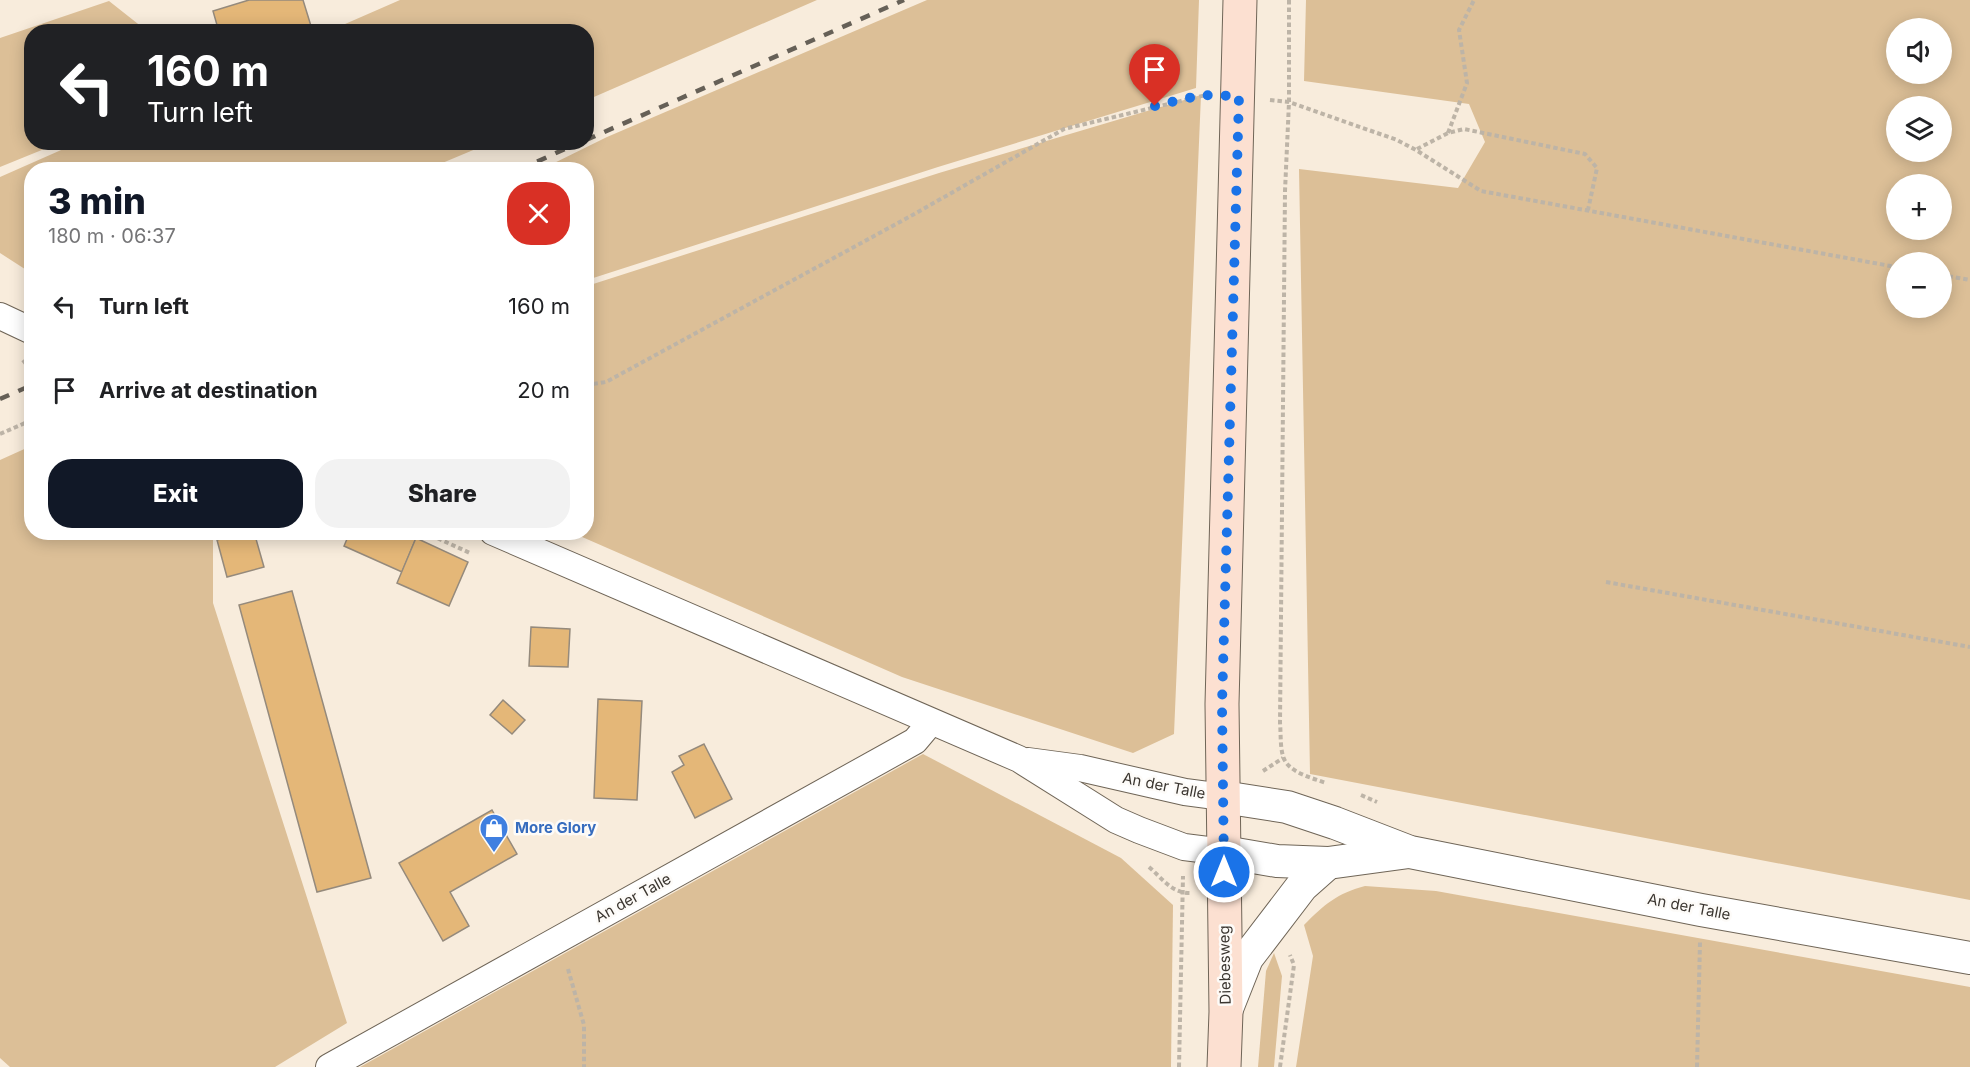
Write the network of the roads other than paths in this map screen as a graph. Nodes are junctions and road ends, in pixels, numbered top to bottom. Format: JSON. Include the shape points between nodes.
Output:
{"nodes":[{"id":1,"x":1240,"y":0,"type":"edge"},
{"id":2,"x":0,"y":316,"type":"edge"},
{"id":3,"x":24,"y":327,"type":"edge"},
{"id":4,"x":511,"y":540,"type":"edge"},
{"id":5,"x":931,"y":722,"type":"junction"},
{"id":6,"x":1019,"y":759,"type":"junction"},
{"id":7,"x":1223,"y":797,"type":"junction"},
{"id":8,"x":1224,"y":852,"type":"junction"},
{"id":9,"x":1410,"y":852,"type":"junction"},
{"id":10,"x":1328,"y":863,"type":"junction"},
{"id":11,"x":1970,"y":958,"type":"edge"},
{"id":12,"x":1226,"y":1012,"type":"junction"},
{"id":13,"x":328,"y":1067,"type":"edge"},
{"id":14,"x":1224,"y":1067,"type":"edge"}],
"edges":[{"from":1,"to":7,"type":"main road","name":"Diebesweg"},
{"from":2,"to":3,"type":"street"},
{"from":4,"to":5,"type":"street","name":"An der Talle"},
{"from":5,"to":6,"type":"street","name":"An der Talle"},
{"from":5,"to":13,"type":"street","name":"An der Talle","via":[[915,741]]},
{"from":6,"to":7,"type":"street","name":"An der Talle"},
{"from":6,"to":8,"type":"street","name":"An der Talle","via":[[1116,820],[1184,847]]},
{"from":7,"to":8,"type":"main road","name":"Diebesweg"},
{"from":7,"to":9,"type":"street","name":"An der Talle","via":[[1287,807]]},
{"from":8,"to":10,"type":"street","name":"An der Talle","via":[[1277,861]]},
{"from":8,"to":12,"type":"main road","name":"Diebesweg"},
{"from":9,"to":10,"type":"street","name":"An der Talle"},
{"from":9,"to":11,"type":"street","name":"An der Talle"},
{"from":10,"to":12,"type":"street","via":[[1302,886],[1247,958]]},
{"from":12,"to":14,"type":"main road","name":"Diebesweg"}]}
